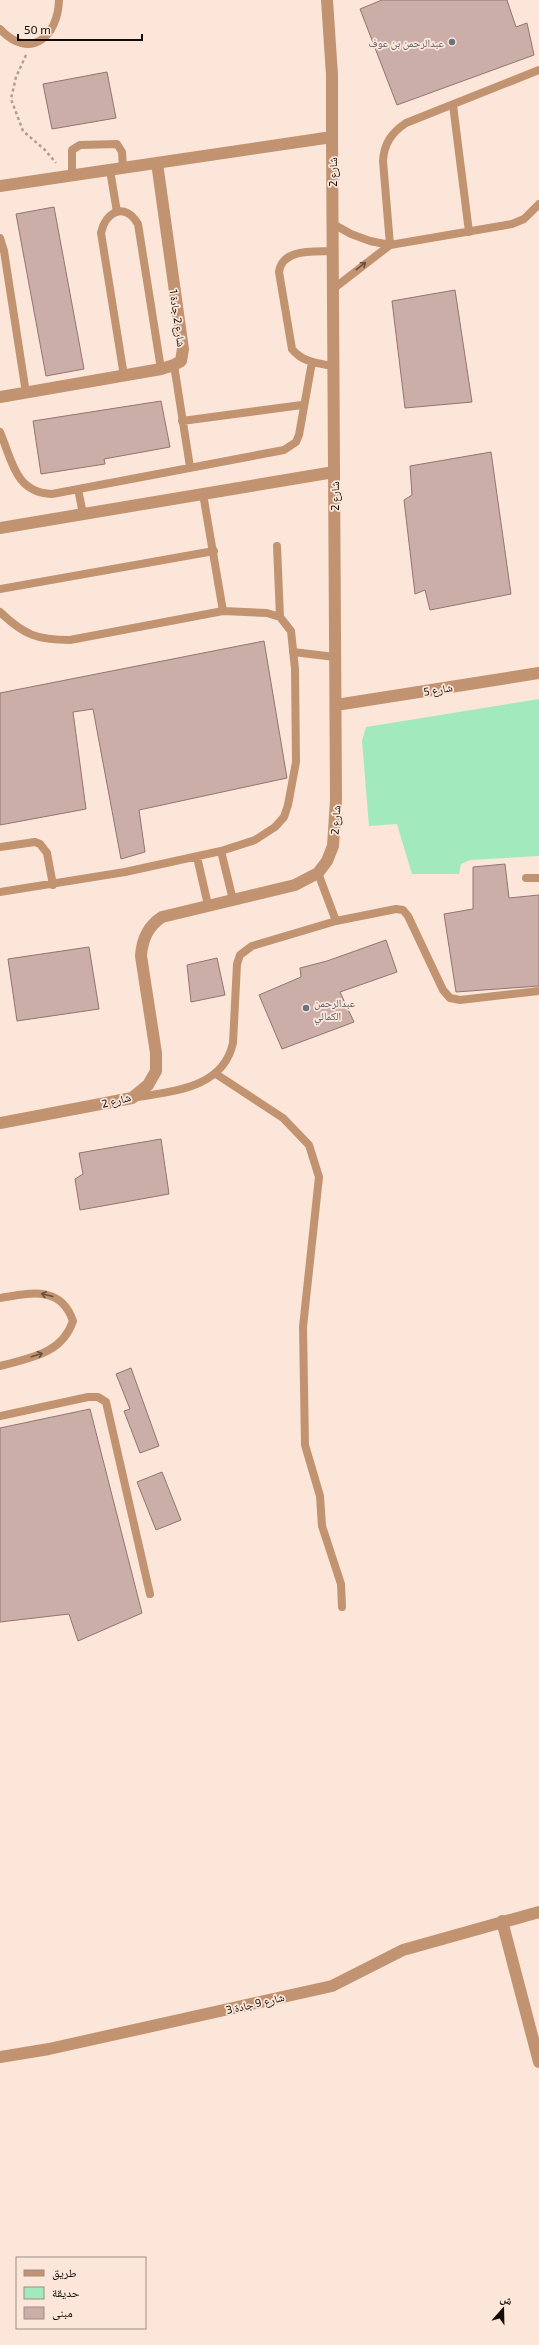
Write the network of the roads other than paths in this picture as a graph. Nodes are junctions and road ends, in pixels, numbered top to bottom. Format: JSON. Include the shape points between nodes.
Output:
{"nodes":[{"id":1,"x":59,"y":0,"type":"edge"},
{"id":2,"x":326,"y":0,"type":"edge"},
{"id":3,"x":0,"y":29,"type":"edge"},
{"id":4,"x":539,"y":70,"type":"edge"},
{"id":5,"x":453,"y":105,"type":"junction"},
{"id":6,"x":332,"y":137,"type":"junction"},
{"id":7,"x":156,"y":163,"type":"junction"},
{"id":8,"x":124,"y":168,"type":"junction"},
{"id":9,"x":110,"y":170,"type":"junction"},
{"id":10,"x":69,"y":176,"type":"junction"},
{"id":11,"x":0,"y":186,"type":"edge"},
{"id":12,"x":539,"y":204,"type":"edge"},
{"id":13,"x":117,"y":212,"type":"junction"},
{"id":14,"x":333,"y":224,"type":"junction"},
{"id":15,"x":469,"y":232,"type":"junction"},
{"id":16,"x":0,"y":238,"type":"edge"},
{"id":17,"x":390,"y":245,"type":"junction"},
{"id":18,"x":333,"y":251,"type":"junction"},
{"id":19,"x":333,"y":289,"type":"junction"},
{"id":20,"x":312,"y":362,"type":"junction"},
{"id":21,"x":174,"y":365,"type":"junction"},
{"id":22,"x":332,"y":366,"type":"junction"},
{"id":23,"x":161,"y":369,"type":"junction"},
{"id":24,"x":124,"y":376,"type":"junction"},
{"id":25,"x":26,"y":393,"type":"junction"},
{"id":26,"x":0,"y":398,"type":"edge"},
{"id":27,"x":302,"y":405,"type":"junction"},
{"id":28,"x":182,"y":421,"type":"junction"},
{"id":29,"x":0,"y":432,"type":"edge"},
{"id":30,"x":190,"y":467,"type":"junction"},
{"id":31,"x":334,"y":472,"type":"junction"},
{"id":32,"x":78,"y":489,"type":"junction"},
{"id":33,"x":203,"y":494,"type":"junction"},
{"id":34,"x":83,"y":514,"type":"junction"},
{"id":35,"x":0,"y":528,"type":"edge"},
{"id":36,"x":277,"y":546,"type":"dead end"},
{"id":37,"x":214,"y":551,"type":"junction"},
{"id":38,"x":0,"y":589,"type":"edge"},
{"id":39,"x":223,"y":611,"type":"junction"},
{"id":40,"x":0,"y":612,"type":"edge"},
{"id":41,"x":280,"y":617,"type":"junction"},
{"id":42,"x":293,"y":652,"type":"junction"},
{"id":43,"x":335,"y":657,"type":"junction"},
{"id":44,"x":539,"y":673,"type":"edge"},
{"id":45,"x":336,"y":705,"type":"junction"},
{"id":46,"x":0,"y":847,"type":"edge"},
{"id":47,"x":222,"y":851,"type":"junction"},
{"id":48,"x":197,"y":857,"type":"junction"},
{"id":49,"x":318,"y":873,"type":"junction"},
{"id":50,"x":526,"y":878,"type":"dead end"},
{"id":51,"x":539,"y":878,"type":"edge"},
{"id":52,"x":52,"y":885,"type":"junction"},
{"id":53,"x":0,"y":892,"type":"edge"},
{"id":54,"x":233,"y":900,"type":"junction"},
{"id":55,"x":208,"y":905,"type":"junction"},
{"id":56,"x":336,"y":921,"type":"junction"},
{"id":57,"x":539,"y":991,"type":"edge"},
{"id":58,"x":216,"y":1074,"type":"junction"},
{"id":59,"x":132,"y":1098,"type":"junction"},
{"id":60,"x":0,"y":1123,"type":"edge"},
{"id":61,"x":0,"y":1298,"type":"edge"},
{"id":62,"x":0,"y":1366,"type":"edge"},
{"id":63,"x":0,"y":1416,"type":"edge"},
{"id":64,"x":150,"y":1594,"type":"dead end"},
{"id":65,"x":342,"y":1607,"type":"dead end"},
{"id":66,"x":539,"y":1912,"type":"edge"},
{"id":67,"x":502,"y":1921,"type":"junction"},
{"id":68,"x":0,"y":2057,"type":"edge"},
{"id":69,"x":539,"y":2061,"type":"edge"}],
"edges":[{"from":1,"to":3,"type":"lane","via":[[58,15],[51,31],[31,45],[8,38]]},
{"from":2,"to":6,"type":"street","name":"شارع 2","via":[[332,75]]},
{"from":4,"to":5,"type":"lane"},
{"from":5,"to":15,"type":"lane"},
{"from":5,"to":17,"type":"lane","via":[[406,123],[391,135],[387,143],[383,161]]},
{"from":6,"to":7,"type":"street"},
{"from":6,"to":14,"type":"street","name":"شارع 2"},
{"from":7,"to":8,"type":"street"},
{"from":7,"to":21,"type":"street","name":"شارع 2 جادة 1","via":[[183,349],[181,361]]},
{"from":8,"to":9,"type":"street"},
{"from":8,"to":10,"type":"lane","via":[[122,152],[117,144],[80,145],[72,150]]},
{"from":9,"to":10,"type":"street"},
{"from":9,"to":13,"type":"lane"},
{"from":10,"to":11,"type":"street"},
{"from":12,"to":15,"type":"lane","via":[[524,219],[512,224]]},
{"from":13,"to":23,"type":"lane","via":[[125,212],[134,217],[138,224]]},
{"from":13,"to":24,"type":"lane","via":[[109,214],[101,233]]},
{"from":14,"to":17,"type":"lane","via":[[350,234]]},
{"from":14,"to":18,"type":"street","name":"شارع 2"},
{"from":15,"to":17,"type":"lane"},
{"from":16,"to":25,"type":"lane"},
{"from":19,"to":17,"type":"lane","one_way":true},
{"from":18,"to":19,"type":"street","name":"شارع 2"},
{"from":18,"to":20,"type":"lane","via":[[292,254],[285,257],[280,264],[279,272],[292,349],[297,356]]},
{"from":19,"to":22,"type":"street","name":"شارع 2"},
{"from":20,"to":22,"type":"lane"},
{"from":20,"to":27,"type":"lane"},
{"from":21,"to":23,"type":"street"},
{"from":21,"to":28,"type":"lane"},
{"from":22,"to":31,"type":"street","name":"شارع 2"},
{"from":23,"to":24,"type":"street"},
{"from":24,"to":25,"type":"street"},
{"from":25,"to":26,"type":"street"},
{"from":27,"to":28,"type":"lane"},
{"from":27,"to":30,"type":"lane","via":[[299,435],[290,447]]},
{"from":28,"to":30,"type":"lane"},
{"from":29,"to":32,"type":"lane","via":[[18,478],[25,486],[41,494]]},
{"from":30,"to":32,"type":"lane"},
{"from":31,"to":33,"type":"street"},
{"from":31,"to":43,"type":"street","name":"شارع 2"},
{"from":32,"to":34,"type":"lane"},
{"from":33,"to":34,"type":"street"},
{"from":33,"to":37,"type":"lane"},
{"from":34,"to":35,"type":"street"},
{"from":36,"to":41,"type":"lane"},
{"from":37,"to":38,"type":"lane"},
{"from":37,"to":39,"type":"lane"},
{"from":39,"to":40,"type":"lane","via":[[70,640],[46,640],[27,633]]},
{"from":39,"to":41,"type":"lane","via":[[267,613]]},
{"from":41,"to":42,"type":"lane","via":[[292,631]]},
{"from":42,"to":43,"type":"lane"},
{"from":42,"to":47,"type":"lane","via":[[296,762],[284,817],[275,827],[255,840]]},
{"from":43,"to":45,"type":"street","name":"شارع 2"},
{"from":44,"to":45,"type":"street","name":"شارع 5"},
{"from":45,"to":49,"type":"street","name":"شارع 2","via":[[336,800],[333,846],[327,861]]},
{"from":46,"to":52,"type":"lane","via":[[35,842],[40,844],[47,853]]},
{"from":47,"to":48,"type":"lane"},
{"from":47,"to":54,"type":"lane"},
{"from":48,"to":52,"type":"lane"},
{"from":48,"to":55,"type":"lane"},
{"from":49,"to":54,"type":"street","name":"شارع 2","via":[[295,885]]},
{"from":49,"to":56,"type":"lane"},
{"from":50,"to":51,"type":"lane"},
{"from":52,"to":53,"type":"lane"},
{"from":54,"to":55,"type":"street","name":"شارع 2"},
{"from":55,"to":59,"type":"street","name":"شارع 2","via":[[162,918],[151,926],[143,941],[141,956],[156,1053],[156,1071],[148,1085]]},
{"from":56,"to":57,"type":"lane","via":[[396,909],[403,910],[443,990],[450,998],[460,1000]]},
{"from":56,"to":58,"type":"lane","via":[[252,946],[240,955],[237,964],[231,1053]]},
{"from":58,"to":59,"type":"lane","via":[[180,1090]]},
{"from":58,"to":65,"type":"lane","via":[[283,1118],[309,1145],[319,1176],[303,1327],[305,1445],[320,1496],[322,1526],[341,1584]]},
{"from":59,"to":60,"type":"street","name":"شارع 2"},
{"from":62,"to":61,"type":"lane","one_way":true,"via":[[55,1348],[69,1331],[72,1321],[65,1304],[52,1296],[36,1293]]},
{"from":63,"to":64,"type":"lane","via":[[88,1397],[98,1397],[106,1402]]},
{"from":66,"to":67,"type":"street","name":"شارع 9 جادة 3"},
{"from":67,"to":68,"type":"street","name":"شارع 9 جادة 3","via":[[403,1950],[332,1986],[49,2049]]},
{"from":67,"to":69,"type":"street"}]}
